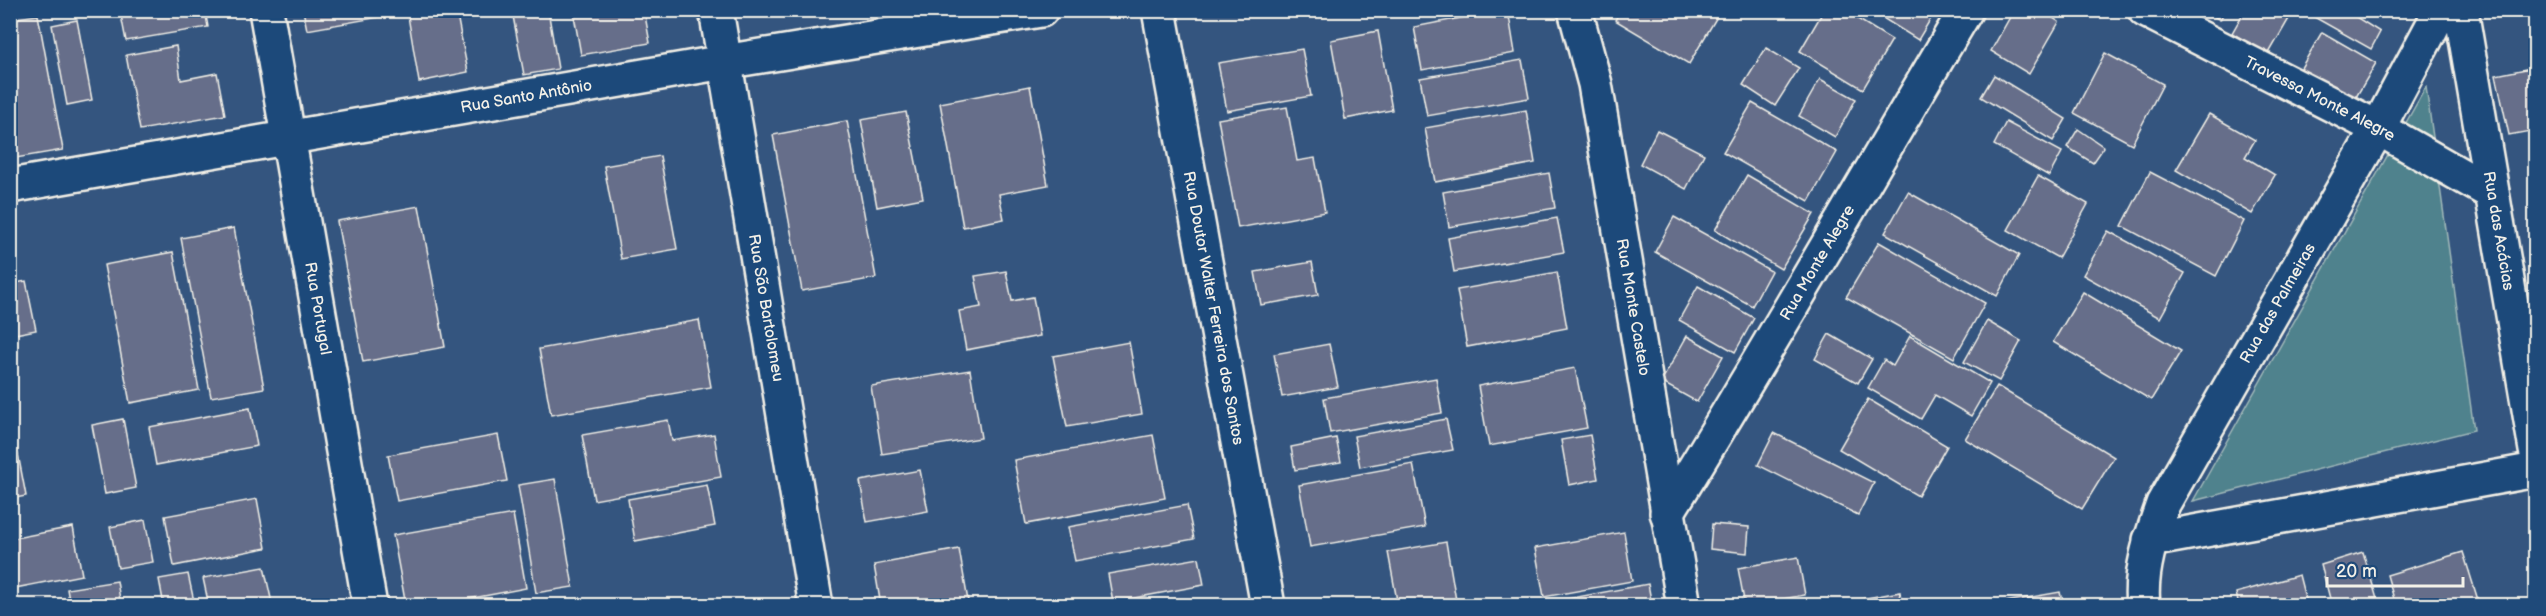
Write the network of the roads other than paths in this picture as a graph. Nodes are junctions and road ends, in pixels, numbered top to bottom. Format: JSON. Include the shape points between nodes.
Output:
{"nodes":[{"id":1,"x":266,"y":10,"type":"edge"},
{"id":2,"x":716,"y":10,"type":"edge"},
{"id":3,"x":1041,"y":10,"type":"edge"},
{"id":4,"x":1158,"y":10,"type":"edge"},
{"id":5,"x":1575,"y":10,"type":"edge"},
{"id":6,"x":1966,"y":10,"type":"edge"},
{"id":7,"x":2145,"y":10,"type":"edge"},
{"id":8,"x":2440,"y":10,"type":"edge"},
{"id":9,"x":2461,"y":10,"type":"edge"},
{"id":10,"x":724,"y":62,"type":"junction"},
{"id":11,"x":2378,"y":128,"type":"junction"},
{"id":12,"x":287,"y":138,"type":"junction"},
{"id":13,"x":10,"y":186,"type":"edge"},
{"id":14,"x":2492,"y":193,"type":"junction"},
{"id":15,"x":2535,"y":450,"type":"edge"},
{"id":16,"x":2535,"y":470,"type":"edge"},
{"id":17,"x":1667,"y":513,"type":"junction"},
{"id":18,"x":2150,"y":540,"type":"junction"},
{"id":19,"x":370,"y":606,"type":"edge"},
{"id":20,"x":816,"y":606,"type":"edge"},
{"id":21,"x":1268,"y":606,"type":"edge"},
{"id":22,"x":1684,"y":606,"type":"edge"},
{"id":23,"x":2143,"y":606,"type":"edge"}],
"edges":[{"from":1,"to":12,"type":"street","name":"Rua Portugal"},
{"from":2,"to":10,"type":"street","name":"Rua São Bartolomeu"},
{"from":3,"to":10,"type":"street","name":"Rua Santo Antônio"},
{"from":4,"to":21,"type":"street","name":"Rua Doutor Walter Ferreira dos Santos"},
{"from":5,"to":17,"type":"street","name":"Rua Monte Castelo","via":[[1595,84]]},
{"from":6,"to":17,"type":"street","name":"Rua Monte Alegre"},
{"from":7,"to":11,"type":"street","name":"Travessa Monte Alegre"},
{"from":8,"to":11,"type":"street","name":"Rua das Palmeiras"},
{"from":9,"to":14,"type":"street","name":"Rua das Acácias"},
{"from":10,"to":12,"type":"street","name":"Rua Santo Antônio"},
{"from":10,"to":20,"type":"street","name":"Rua São Bartolomeu"},
{"from":11,"to":14,"type":"street","name":"Travessa Monte Alegre"},
{"from":11,"to":18,"type":"street","name":"Rua das Palmeiras","via":[[2163,504]]},
{"from":12,"to":13,"type":"street","name":"Rua Santo Antônio"},
{"from":12,"to":19,"type":"street","name":"Rua Portugal"},
{"from":14,"to":15,"type":"street","name":"Rua das Acácias"},
{"from":16,"to":18,"type":"street"},
{"from":17,"to":22,"type":"street","name":"Rua Monte Castelo"},
{"from":18,"to":23,"type":"street","name":"Rua das Palmeiras"}]}
